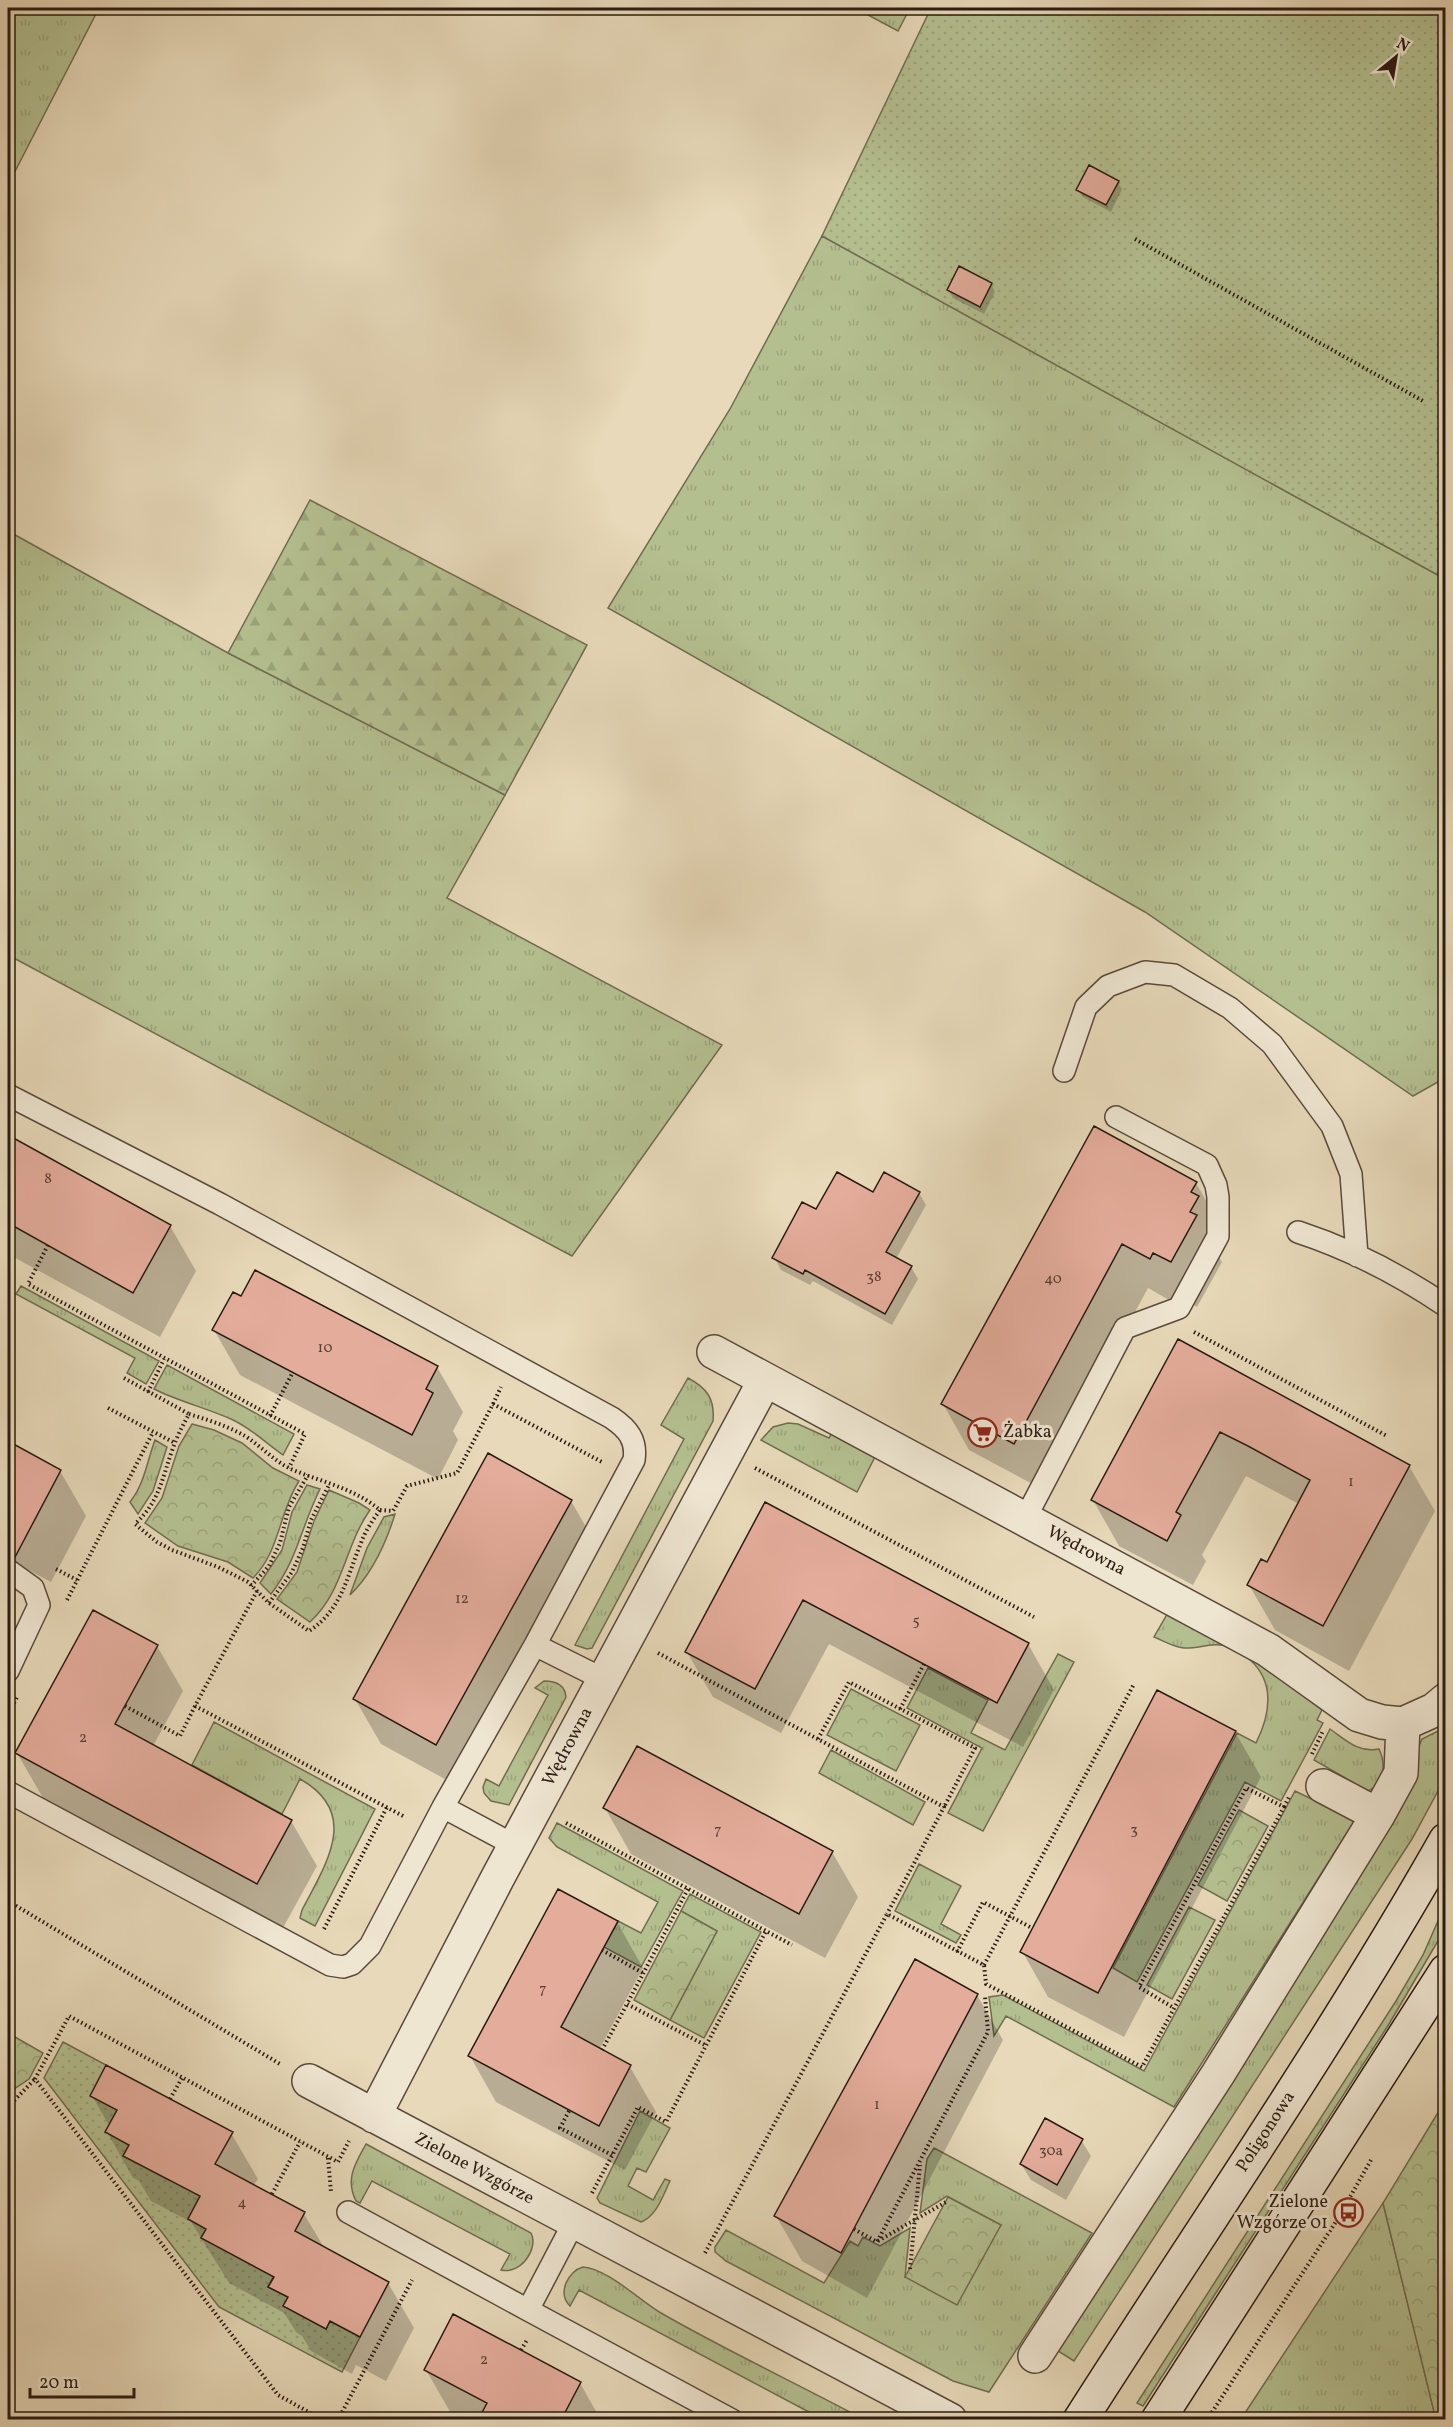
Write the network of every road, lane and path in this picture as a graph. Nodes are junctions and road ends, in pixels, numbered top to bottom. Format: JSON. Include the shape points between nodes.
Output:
{"nodes":[{"id":1,"x":1135,"y":239,"type":"dead end"},
{"id":2,"x":1423,"y":401,"type":"dead end"},
{"id":3,"x":1064,"y":1071,"type":"dead end"},
{"id":4,"x":8,"y":1095,"type":"edge"},
{"id":5,"x":1116,"y":1117,"type":"dead end"},
{"id":6,"x":1298,"y":1232,"type":"dead end"},
{"id":7,"x":48,"y":1245,"type":"dead end"},
{"id":8,"x":1357,"y":1256,"type":"junction"},
{"id":9,"x":1446,"y":1306,"type":"edge"},
{"id":10,"x":1161,"y":1314,"type":"junction"},
{"id":11,"x":714,"y":1352,"type":"dead end"},
{"id":12,"x":165,"y":1359,"type":"junction"},
{"id":13,"x":293,"y":1372,"type":"dead end"},
{"id":14,"x":124,"y":1378,"type":"dead end"},
{"id":15,"x":765,"y":1380,"type":"junction"},
{"id":16,"x":148,"y":1392,"type":"junction"},
{"id":17,"x":108,"y":1408,"type":"dead end"},
{"id":18,"x":189,"y":1414,"type":"junction"},
{"id":19,"x":270,"y":1416,"type":"junction"},
{"id":20,"x":153,"y":1432,"type":"junction"},
{"id":21,"x":1387,"y":1436,"type":"dead end"},
{"id":22,"x":175,"y":1443,"type":"junction"},
{"id":23,"x":754,"y":1467,"type":"dead end"},
{"id":24,"x":289,"y":1468,"type":"junction"},
{"id":25,"x":597,"y":1472,"type":"dead end"},
{"id":26,"x":308,"y":1475,"type":"junction"},
{"id":27,"x":329,"y":1485,"type":"junction"},
{"id":28,"x":380,"y":1510,"type":"junction"},
{"id":29,"x":1025,"y":1519,"type":"junction"},
{"id":30,"x":8,"y":1570,"type":"edge"},
{"id":31,"x":251,"y":1586,"type":"junction"},
{"id":32,"x":257,"y":1591,"type":"junction"},
{"id":33,"x":66,"y":1601,"type":"dead end"},
{"id":34,"x":269,"y":1603,"type":"junction"},
{"id":35,"x":1034,"y":1617,"type":"dead end"},
{"id":36,"x":535,"y":1645,"type":"junction"},
{"id":37,"x":656,"y":1652,"type":"dead end"},
{"id":38,"x":924,"y":1664,"type":"dead end"},
{"id":39,"x":8,"y":1671,"type":"edge"},
{"id":40,"x":605,"y":1680,"type":"junction"},
{"id":41,"x":1134,"y":1684,"type":"dead end"},
{"id":42,"x":18,"y":1694,"type":"dead end"},
{"id":43,"x":1446,"y":1700,"type":"edge"},
{"id":44,"x":125,"y":1706,"type":"dead end"},
{"id":45,"x":195,"y":1706,"type":"junction"},
{"id":46,"x":900,"y":1709,"type":"junction"},
{"id":47,"x":8,"y":1715,"type":"edge"},
{"id":48,"x":1403,"y":1724,"type":"junction"},
{"id":49,"x":1326,"y":1725,"type":"dead end"},
{"id":50,"x":818,"y":1739,"type":"junction"},
{"id":51,"x":1316,"y":1773,"type":"joint"},
{"id":52,"x":8,"y":1791,"type":"edge"},
{"id":53,"x":443,"y":1806,"type":"junction"},
{"id":54,"x":387,"y":1807,"type":"junction"},
{"id":55,"x":944,"y":1807,"type":"junction"},
{"id":56,"x":1378,"y":1815,"type":"junction"},
{"id":57,"x":564,"y":1822,"type":"dead end"},
{"id":58,"x":431,"y":1830,"type":"junction"},
{"id":59,"x":1446,"y":1840,"type":"edge"},
{"id":60,"x":516,"y":1846,"type":"junction"},
{"id":61,"x":688,"y":1889,"type":"junction"},
{"id":62,"x":8,"y":1901,"type":"edge"},
{"id":63,"x":887,"y":1914,"type":"junction"},
{"id":64,"x":1010,"y":1917,"type":"junction"},
{"id":65,"x":1032,"y":1928,"type":"dead end"},
{"id":66,"x":766,"y":1932,"type":"junction"},
{"id":67,"x":321,"y":1935,"type":"dead end"},
{"id":68,"x":792,"y":1945,"type":"dead end"},
{"id":69,"x":602,"y":1950,"type":"dead end"},
{"id":70,"x":957,"y":1952,"type":"junction"},
{"id":71,"x":984,"y":1965,"type":"junction"},
{"id":72,"x":1446,"y":1971,"type":"edge"},
{"id":73,"x":643,"y":1973,"type":"junction"},
{"id":74,"x":985,"y":1996,"type":"dead end"},
{"id":75,"x":627,"y":2004,"type":"junction"},
{"id":76,"x":1174,"y":2008,"type":"junction"},
{"id":77,"x":707,"y":2046,"type":"junction"},
{"id":78,"x":602,"y":2050,"type":"dead end"},
{"id":79,"x":182,"y":2078,"type":"junction"},
{"id":80,"x":35,"y":2079,"type":"junction"},
{"id":81,"x":309,"y":2081,"type":"joint"},
{"id":82,"x":170,"y":2099,"type":"dead end"},
{"id":83,"x":8,"y":2107,"type":"edge"},
{"id":84,"x":569,"y":2111,"type":"dead end"},
{"id":85,"x":363,"y":2124,"type":"junction"},
{"id":86,"x":300,"y":2142,"type":"junction"},
{"id":87,"x":612,"y":2155,"type":"junction"},
{"id":88,"x":328,"y":2157,"type":"junction"},
{"id":89,"x":1371,"y":2160,"type":"dead end"},
{"id":90,"x":920,"y":2161,"type":"junction"},
{"id":91,"x":331,"y":2193,"type":"dead end"},
{"id":92,"x":272,"y":2194,"type":"dead end"},
{"id":93,"x":591,"y":2194,"type":"dead end"},
{"id":94,"x":946,"y":2202,"type":"dead end"},
{"id":95,"x":348,"y":2212,"type":"dead end"},
{"id":96,"x":915,"y":2220,"type":"junction"},
{"id":97,"x":574,"y":2222,"type":"junction"},
{"id":98,"x":854,"y":2229,"type":"dead end"},
{"id":99,"x":878,"y":2242,"type":"junction"},
{"id":100,"x":705,"y":2254,"type":"dead end"},
{"id":101,"x":910,"y":2269,"type":"dead end"},
{"id":102,"x":416,"y":2273,"type":"dead end"},
{"id":103,"x":528,"y":2310,"type":"junction"},
{"id":104,"x":1035,"y":2355,"type":"dead end"},
{"id":105,"x":323,"y":2420,"type":"edge"},
{"id":106,"x":338,"y":2420,"type":"edge"},
{"id":107,"x":732,"y":2420,"type":"edge"},
{"id":108,"x":950,"y":2420,"type":"edge"},
{"id":109,"x":1080,"y":2420,"type":"edge"},
{"id":110,"x":1158,"y":2420,"type":"edge"},
{"id":111,"x":1207,"y":2420,"type":"edge"}],
"edges":[{"from":1,"to":2,"type":"path"},
{"from":3,"to":8,"type":"lane","via":[[1086,1007],[1108,986],[1136,975],[1174,975],[1230,1008],[1272,1044],[1332,1126],[1352,1174]]},
{"from":4,"to":36,"type":"lane","via":[[220,1204],[624,1426],[636,1448],[634,1460]]},
{"from":5,"to":10,"type":"lane","via":[[1207,1165],[1216,1185],[1218,1236],[1179,1308]]},
{"from":6,"to":8,"type":"lane"},
{"from":7,"to":12,"type":"path","via":[[28,1284]]},
{"from":8,"to":9,"type":"lane","via":[[1409,1281]]},
{"from":10,"to":21,"type":"path"},
{"from":10,"to":29,"type":"lane","via":[[1125,1328]]},
{"from":11,"to":15,"type":"street","name":"Wędrowna"},
{"from":12,"to":16,"type":"path"},
{"from":12,"to":19,"type":"path"},
{"from":13,"to":19,"type":"path"},
{"from":14,"to":16,"type":"path"},
{"from":15,"to":29,"type":"street","name":"Wędrowna"},
{"from":15,"to":40,"type":"street","name":"Wędrowna"},
{"from":16,"to":18,"type":"path"},
{"from":17,"to":20,"type":"path"},
{"from":18,"to":22,"type":"path"},
{"from":18,"to":24,"type":"path","via":[[247,1437]]},
{"from":19,"to":24,"type":"path","via":[[305,1434]]},
{"from":20,"to":22,"type":"path"},
{"from":20,"to":33,"type":"path"},
{"from":22,"to":31,"type":"path","via":[[160,1491],[135,1524],[157,1542],[234,1574]]},
{"from":23,"to":35,"type":"path"},
{"from":24,"to":26,"type":"path"},
{"from":25,"to":28,"type":"path","via":[[603,1462],[493,1404],[457,1473],[408,1486],[393,1511]]},
{"from":26,"to":27,"type":"path"},
{"from":26,"to":31,"type":"path","via":[[289,1508],[269,1566]]},
{"from":27,"to":28,"type":"path","via":[[350,1490]]},
{"from":27,"to":34,"type":"path","via":[[310,1520],[292,1572]]},
{"from":28,"to":34,"type":"path","via":[[362,1539],[337,1604],[319,1624],[309,1631]]},
{"from":29,"to":48,"type":"street","name":"Wędrowna","via":[[1269,1650],[1359,1715]]},
{"from":30,"to":39,"type":"lane","via":[[33,1588],[39,1605]]},
{"from":31,"to":32,"type":"path"},
{"from":32,"to":34,"type":"path"},
{"from":32,"to":45,"type":"path"},
{"from":36,"to":40,"type":"lane"},
{"from":36,"to":53,"type":"lane"},
{"from":37,"to":50,"type":"path"},
{"from":38,"to":46,"type":"path"},
{"from":40,"to":60,"type":"street","name":"Wędrowna"},
{"from":41,"to":64,"type":"path"},
{"from":42,"to":47,"type":"path"},
{"from":43,"to":48,"type":"street"},
{"from":44,"to":45,"type":"path","via":[[180,1736]]},
{"from":45,"to":54,"type":"path"},
{"from":46,"to":50,"type":"path","via":[[849,1682]]},
{"from":46,"to":55,"type":"path","via":[[975,1748]]},
{"from":48,"to":56,"type":"street","via":[[1401,1773]]},
{"from":49,"to":51,"type":"path"},
{"from":50,"to":55,"type":"path"},
{"from":51,"to":56,"type":"street"},
{"from":52,"to":58,"type":"lane","via":[[330,1965],[343,1967],[352,1964],[370,1946]]},
{"from":53,"to":58,"type":"lane"},
{"from":53,"to":60,"type":"lane"},
{"from":54,"to":58,"type":"path"},
{"from":54,"to":67,"type":"path"},
{"from":55,"to":63,"type":"path"},
{"from":56,"to":104,"type":"street","via":[[1218,2074]]},
{"from":57,"to":61,"type":"path"},
{"from":59,"to":109,"type":"street","name":"Poligonowa","via":[[1314,2057]]},
{"from":60,"to":85,"type":"street","name":"Wędrowna"},
{"from":61,"to":66,"type":"path"},
{"from":61,"to":73,"type":"path"},
{"from":62,"to":81,"type":"path"},
{"from":63,"to":70,"type":"path"},
{"from":63,"to":100,"type":"path"},
{"from":64,"to":65,"type":"path"},
{"from":64,"to":70,"type":"path","via":[[983,1902]]},
{"from":64,"to":71,"type":"path"},
{"from":66,"to":68,"type":"path"},
{"from":66,"to":77,"type":"path"},
{"from":69,"to":73,"type":"path"},
{"from":70,"to":71,"type":"path"},
{"from":71,"to":76,"type":"path","via":[[986,1984],[1142,2067]]},
{"from":72,"to":110,"type":"street"},
{"from":73,"to":75,"type":"path"},
{"from":74,"to":90,"type":"path","via":[[988,2032]]},
{"from":75,"to":77,"type":"path"},
{"from":75,"to":78,"type":"path"},
{"from":76,"to":76,"type":"path","via":[[1284,1807],[1246,1788],[1139,1987]]},
{"from":77,"to":87,"type":"path","via":[[666,2122],[638,2107]]},
{"from":79,"to":80,"type":"path","via":[[69,2016]]},
{"from":79,"to":82,"type":"path"},
{"from":79,"to":86,"type":"path"},
{"from":80,"to":83,"type":"path"},
{"from":80,"to":105,"type":"path","via":[[278,2395]]},
{"from":81,"to":85,"type":"street","name":"Zielone Wzgórze"},
{"from":84,"to":87,"type":"path","via":[[560,2128]]},
{"from":85,"to":88,"type":"path","via":[[338,2162]]},
{"from":85,"to":97,"type":"street","name":"Zielone Wzgórze"},
{"from":86,"to":88,"type":"path"},
{"from":86,"to":92,"type":"path"},
{"from":87,"to":93,"type":"path"},
{"from":88,"to":91,"type":"path"},
{"from":89,"to":111,"type":"path","via":[[1337,2220]]},
{"from":90,"to":96,"type":"path"},
{"from":90,"to":99,"type":"path"},
{"from":94,"to":96,"type":"path"},
{"from":95,"to":103,"type":"lane"},
{"from":96,"to":99,"type":"path"},
{"from":96,"to":101,"type":"path"},
{"from":97,"to":103,"type":"lane"},
{"from":97,"to":108,"type":"street","name":"Zielone Wzgórze"},
{"from":98,"to":99,"type":"path"},
{"from":102,"to":106,"type":"path"},
{"from":103,"to":107,"type":"lane"}]}
